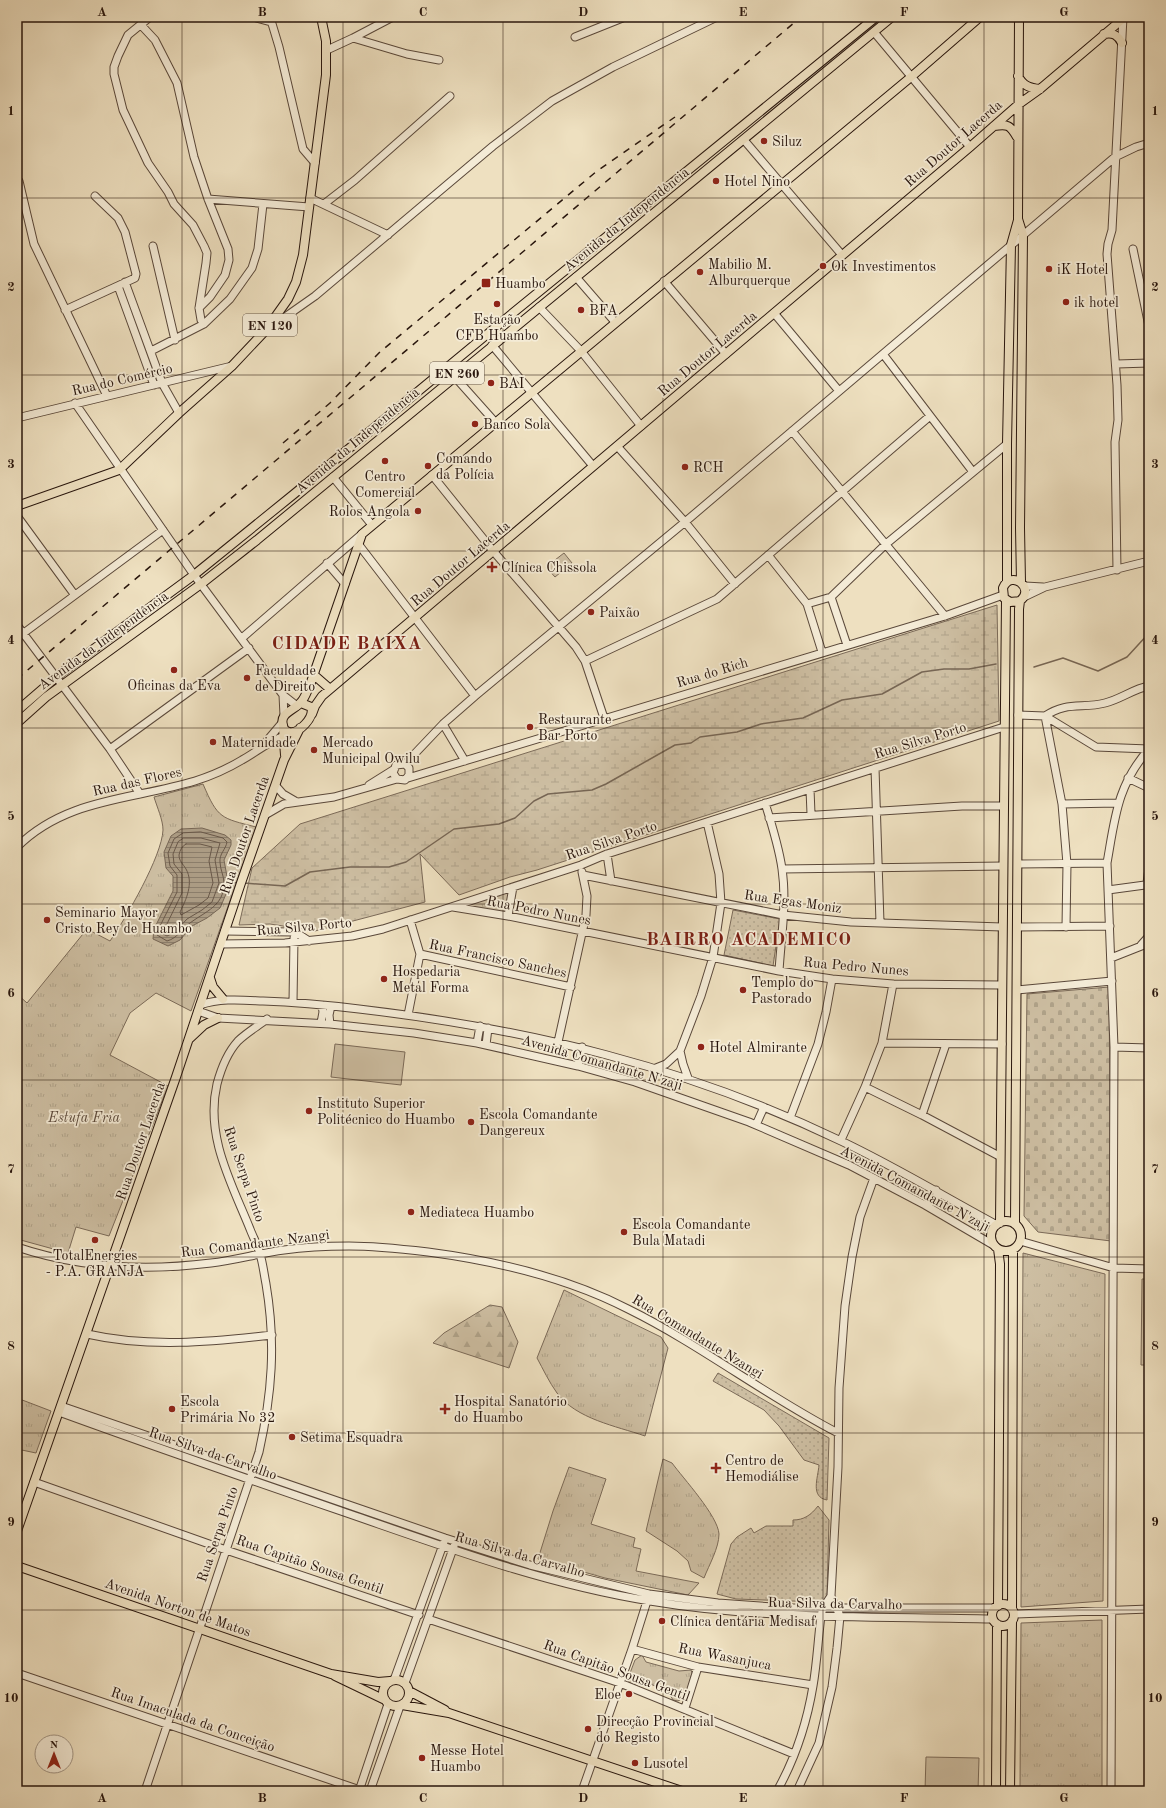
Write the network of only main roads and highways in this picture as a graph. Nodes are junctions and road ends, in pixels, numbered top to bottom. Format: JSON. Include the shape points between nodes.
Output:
{"nodes":[{"id":1,"x":321,"y":17,"type":"edge"},
{"id":2,"x":876,"y":17,"type":"edge"},
{"id":3,"x":892,"y":17,"type":"edge"},
{"id":4,"x":980,"y":17,"type":"edge"},
{"id":5,"x":1124,"y":18,"type":"edge"},
{"id":6,"x":1019,"y":19,"type":"edge"},
{"id":7,"x":1104,"y":34,"type":"junction"},
{"id":8,"x":1122,"y":43,"type":"road end"},
{"id":9,"x":823,"y":60,"type":"junction"},
{"id":10,"x":830,"y":68,"type":"junction"},
{"id":11,"x":1018,"y":76,"type":"junction"},
{"id":12,"x":1040,"y":89,"type":"junction"},
{"id":13,"x":778,"y":98,"type":"junction"},
{"id":14,"x":1018,"y":104,"type":"junction"},
{"id":15,"x":785,"y":106,"type":"junction"},
{"id":16,"x":994,"y":126,"type":"junction"},
{"id":17,"x":1017,"y":137,"type":"junction"},
{"id":18,"x":695,"y":164,"type":"junction"},
{"id":19,"x":703,"y":173,"type":"junction"},
{"id":20,"x":1018,"y":218,"type":"junction"},
{"id":21,"x":610,"y":233,"type":"junction"},
{"id":22,"x":618,"y":242,"type":"junction"},
{"id":23,"x":508,"y":317,"type":"junction"},
{"id":24,"x":515,"y":325,"type":"junction"},
{"id":25,"x":383,"y":421,"type":"junction"},
{"id":26,"x":390,"y":428,"type":"junction"},
{"id":27,"x":17,"y":506,"type":"edge"},
{"id":28,"x":257,"y":524,"type":"junction"},
{"id":29,"x":249,"y":530,"type":"junction"},
{"id":30,"x":265,"y":533,"type":"junction"},
{"id":31,"x":256,"y":540,"type":"junction"},
{"id":32,"x":1007,"y":582,"type":"junction"},
{"id":33,"x":1023,"y":584,"type":"junction"},
{"id":34,"x":1005,"y":598,"type":"junction"},
{"id":35,"x":1022,"y":599,"type":"junction"},
{"id":36,"x":127,"y":624,"type":"junction"},
{"id":37,"x":134,"y":632,"type":"junction"},
{"id":38,"x":314,"y":675,"type":"junction"},
{"id":39,"x":330,"y":690,"type":"junction"},
{"id":40,"x":299,"y":704,"type":"junction"},
{"id":41,"x":17,"y":711,"type":"edge"},
{"id":42,"x":312,"y":714,"type":"junction"},
{"id":43,"x":17,"y":723,"type":"edge"},
{"id":44,"x":284,"y":726,"type":"junction"},
{"id":45,"x":297,"y":730,"type":"junction"},
{"id":46,"x":284,"y":760,"type":"junction"},
{"id":47,"x":210,"y":978,"type":"junction"},
{"id":48,"x":223,"y":999,"type":"road end"},
{"id":49,"x":218,"y":1018,"type":"road end"},
{"id":50,"x":188,"y":1040,"type":"junction"},
{"id":51,"x":998,"y":1224,"type":"junction"},
{"id":52,"x":1015,"y":1224,"type":"junction"},
{"id":53,"x":997,"y":1247,"type":"junction"},
{"id":54,"x":1013,"y":1250,"type":"junction"},
{"id":55,"x":17,"y":1531,"type":"edge"},
{"id":56,"x":17,"y":1566,"type":"edge"},
{"id":57,"x":996,"y":1607,"type":"junction"},
{"id":58,"x":1013,"y":1615,"type":"junction"},
{"id":59,"x":995,"y":1622,"type":"junction"},
{"id":60,"x":331,"y":1674,"type":"junction"},
{"id":61,"x":392,"y":1681,"type":"junction"},
{"id":62,"x":407,"y":1687,"type":"junction"},
{"id":63,"x":386,"y":1702,"type":"junction"},
{"id":64,"x":401,"y":1706,"type":"junction"},
{"id":65,"x":449,"y":1713,"type":"junction"},
{"id":66,"x":682,"y":1791,"type":"edge"},
{"id":67,"x":996,"y":1791,"type":"edge"},
{"id":68,"x":1010,"y":1791,"type":"edge"}],
"edges":[{"from":1,"to":27,"type":"main road","number":"EN 120","via":[[327,50],[326,75],[302,255],[296,282],[288,299],[266,330],[232,366],[119,470]]},
{"from":2,"to":9,"type":"main road","name":"Avenida da Independência","number":"EN 260"},
{"from":3,"to":10,"type":"main road","name":"Avenida da Independência","number":"EN 260"},
{"from":4,"to":38,"type":"main road","via":[[362,534]]},
{"from":5,"to":7,"type":"main road","name":"Rua Doutor Lacerda"},
{"from":6,"to":11,"type":"main road"},
{"from":7,"to":8,"type":"main road","via":[[1118,36]]},
{"from":7,"to":12,"type":"main road","name":"Rua Doutor Lacerda"},
{"from":9,"to":10,"type":"main road"},
{"from":9,"to":13,"type":"main road","name":"Avenida da Independência","number":"EN 260"},
{"from":10,"to":15,"type":"main road","name":"Avenida da Independência","number":"EN 260"},
{"from":11,"to":12,"type":"main road","via":[[1026,87]]},
{"from":11,"to":14,"type":"main road"},
{"from":12,"to":14,"type":"main road","name":"Rua Doutor Lacerda"},
{"from":13,"to":15,"type":"main road"},
{"from":13,"to":18,"type":"main road","name":"Avenida da Independência","number":"EN 260"},
{"from":14,"to":16,"type":"main road","name":"Rua Doutor Lacerda"},
{"from":14,"to":17,"type":"main road"},
{"from":15,"to":19,"type":"main road","name":"Avenida da Independência","number":"EN 260"},
{"from":16,"to":17,"type":"main road","via":[[1008,126]]},
{"from":16,"to":39,"type":"main road","name":"Rua Doutor Lacerda"},
{"from":17,"to":20,"type":"main road"},
{"from":18,"to":19,"type":"main road"},
{"from":18,"to":21,"type":"main road","name":"Avenida da Independência","number":"EN 260"},
{"from":19,"to":22,"type":"main road","name":"Avenida da Independência","number":"EN 260"},
{"from":20,"to":32,"type":"main road","via":[[1011,245]]},
{"from":20,"to":33,"type":"main road","via":[[1023,236],[1020,528]]},
{"from":21,"to":22,"type":"main road"},
{"from":21,"to":23,"type":"main road","name":"Avenida da Independência","number":"EN 260"},
{"from":22,"to":24,"type":"main road","name":"Avenida da Independência","number":"EN 260"},
{"from":23,"to":24,"type":"main road"},
{"from":23,"to":25,"type":"main road","name":"Avenida da Independência","number":"EN 260"},
{"from":24,"to":26,"type":"main road","name":"Avenida da Independência","number":"EN 260"},
{"from":25,"to":26,"type":"main road"},
{"from":25,"to":28,"type":"main road","name":"Avenida da Independência","number":"EN 260"},
{"from":26,"to":30,"type":"main road","name":"Avenida da Independência","number":"EN 260"},
{"from":28,"to":29,"type":"main road","name":"Avenida da Independência","number":"EN 260"},
{"from":28,"to":30,"type":"main road"},
{"from":29,"to":31,"type":"main road"},
{"from":29,"to":36,"type":"main road","name":"Avenida da Independência","number":"EN 260"},
{"from":30,"to":31,"type":"main road","name":"Avenida da Independência","number":"EN 260"},
{"from":31,"to":37,"type":"main road","name":"Avenida da Independência","number":"EN 260","via":[[201,584]]},
{"from":32,"to":33,"type":"main road","via":[[1014,580]]},
{"from":32,"to":34,"type":"main road","via":[[1003,588]]},
{"from":33,"to":35,"type":"main road"},
{"from":34,"to":35,"type":"main road","via":[[1010,602]]},
{"from":34,"to":51,"type":"main road"},
{"from":35,"to":52,"type":"main road","via":[[1018,715]]},
{"from":36,"to":37,"type":"main road"},
{"from":36,"to":41,"type":"main road","name":"Avenida da Independência","number":"EN 260","via":[[56,677]]},
{"from":37,"to":43,"type":"main road","name":"Avenida da Independência","number":"EN 260"},
{"from":38,"to":39,"type":"main road"},
{"from":38,"to":40,"type":"main road"},
{"from":39,"to":42,"type":"main road","name":"Rua Doutor Lacerda","via":[[318,702]]},
{"from":40,"to":42,"type":"main road","via":[[311,708]]},
{"from":40,"to":44,"type":"main road"},
{"from":42,"to":45,"type":"main road","name":"Rua Doutor Lacerda","via":[[311,718]]},
{"from":44,"to":45,"type":"main road","via":[[289,732]]},
{"from":44,"to":46,"type":"main road","name":"Rua Doutor Lacerda"},
{"from":45,"to":46,"type":"main road","name":"Rua Doutor Lacerda"},
{"from":46,"to":47,"type":"main road","name":"Rua Doutor Lacerda"},
{"from":47,"to":48,"type":"main road","via":[[213,987]]},
{"from":47,"to":50,"type":"main road","name":"Rua Doutor Lacerda"},
{"from":49,"to":50,"type":"main road"},
{"from":50,"to":55,"type":"main road","name":"Rua Doutor Lacerda"},
{"from":51,"to":52,"type":"main road"},
{"from":51,"to":53,"type":"main road","via":[[992,1236]]},
{"from":52,"to":54,"type":"main road","via":[[1020,1230],[1020,1241]]},
{"from":53,"to":54,"type":"main road","via":[[1005,1251]]},
{"from":53,"to":57,"type":"main road","via":[[1000,1264],[1000,1392]]},
{"from":54,"to":58,"type":"main road"},
{"from":56,"to":60,"type":"main road","name":"Avenida Norton de Matos"},
{"from":57,"to":58,"type":"main road","via":[[1005,1604]]},
{"from":57,"to":59,"type":"main road","via":[[993,1615]]},
{"from":58,"to":59,"type":"main road","via":[[1006,1625]]},
{"from":58,"to":68,"type":"main road"},
{"from":59,"to":67,"type":"main road"},
{"from":60,"to":61,"type":"main road","name":"Avenida Norton de Matos","via":[[378,1682]]},
{"from":60,"to":63,"type":"main road","name":"Avenida Norton de Matos"},
{"from":61,"to":62,"type":"main road"},
{"from":61,"to":63,"type":"main road","via":[[384,1690]]},
{"from":62,"to":64,"type":"main road","via":[[407,1700]]},
{"from":62,"to":65,"type":"main road"},
{"from":63,"to":64,"type":"main road"},
{"from":64,"to":65,"type":"main road"},
{"from":65,"to":66,"type":"main road"}]}
